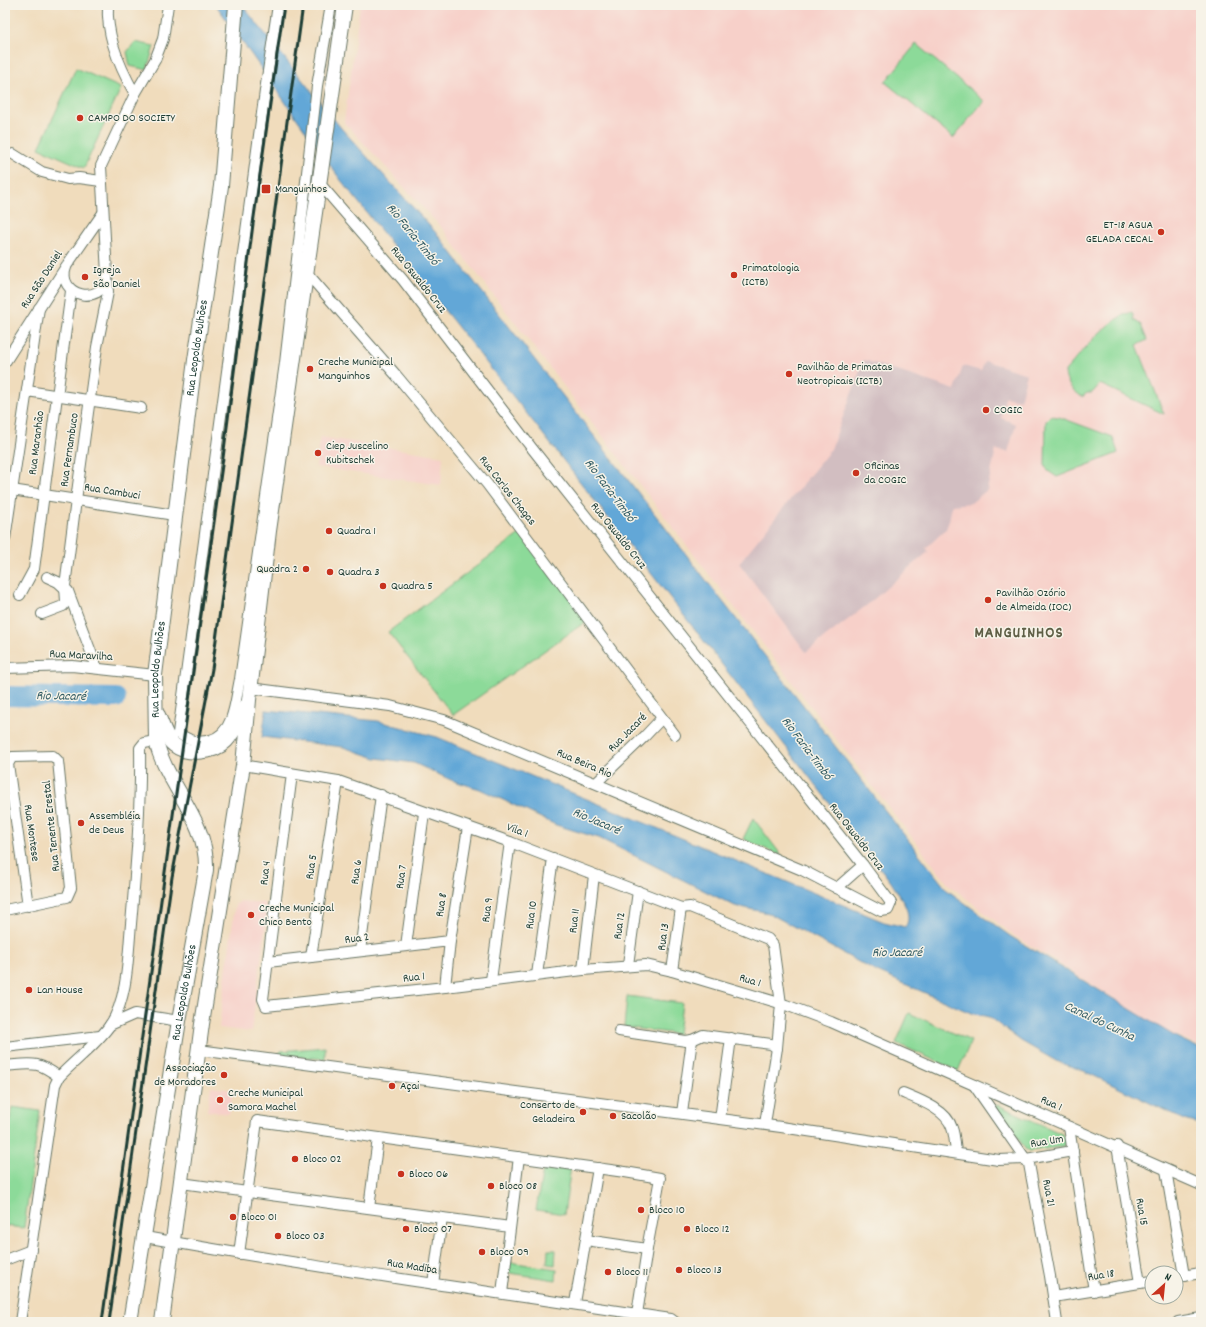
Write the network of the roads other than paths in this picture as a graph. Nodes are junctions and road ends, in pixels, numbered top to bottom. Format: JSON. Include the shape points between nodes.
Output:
{"nodes":[{"id":1,"x":108,"y":5,"type":"edge"},
{"id":2,"x":168,"y":5,"type":"edge"},
{"id":3,"x":236,"y":5,"type":"edge"},
{"id":4,"x":278,"y":5,"type":"edge"},
{"id":5,"x":331,"y":5,"type":"edge"},
{"id":6,"x":346,"y":5,"type":"edge"},
{"id":7,"x":135,"y":94,"type":"junction"},
{"id":8,"x":13,"y":154,"type":"dead end"},
{"id":9,"x":101,"y":181,"type":"junction"},
{"id":10,"x":320,"y":184,"type":"junction"},
{"id":11,"x":103,"y":213,"type":"junction"},
{"id":12,"x":67,"y":265,"type":"junction"},
{"id":13,"x":306,"y":272,"type":"junction"},
{"id":14,"x":107,"y":275,"type":"junction"},
{"id":15,"x":71,"y":291,"type":"junction"},
{"id":16,"x":38,"y":308,"type":"junction"},
{"id":17,"x":5,"y":362,"type":"edge"},
{"id":18,"x":26,"y":391,"type":"junction"},
{"id":19,"x":56,"y":396,"type":"junction"},
{"id":20,"x":90,"y":400,"type":"junction"},
{"id":21,"x":140,"y":408,"type":"dead end"},
{"id":22,"x":9,"y":489,"type":"edge"},
{"id":23,"x":44,"y":495,"type":"junction"},
{"id":24,"x":76,"y":500,"type":"junction"},
{"id":25,"x":168,"y":514,"type":"dead end"},
{"id":26,"x":5,"y":539,"type":"edge"},
{"id":27,"x":47,"y":577,"type":"dead end"},
{"id":28,"x":66,"y":589,"type":"junction"},
{"id":29,"x":20,"y":596,"type":"dead end"},
{"id":30,"x":42,"y":614,"type":"dead end"},
{"id":31,"x":5,"y":668,"type":"edge"},
{"id":32,"x":97,"y":668,"type":"junction"},
{"id":33,"x":156,"y":675,"type":"junction"},
{"id":34,"x":250,"y":694,"type":"junction"},
{"id":35,"x":156,"y":711,"type":"junction"},
{"id":36,"x":662,"y":718,"type":"junction"},
{"id":37,"x":675,"y":735,"type":"dead end"},
{"id":38,"x":156,"y":741,"type":"junction"},
{"id":39,"x":8,"y":764,"type":"joint"},
{"id":40,"x":243,"y":765,"type":"junction"},
{"id":41,"x":292,"y":774,"type":"junction"},
{"id":42,"x":338,"y":781,"type":"junction"},
{"id":43,"x":596,"y":783,"type":"junction"},
{"id":44,"x":381,"y":796,"type":"junction"},
{"id":45,"x":424,"y":813,"type":"junction"},
{"id":46,"x":468,"y":827,"type":"junction"},
{"id":47,"x":510,"y":842,"type":"junction"},
{"id":48,"x":553,"y":858,"type":"junction"},
{"id":49,"x":863,"y":865,"type":"junction"},
{"id":50,"x":594,"y":875,"type":"junction"},
{"id":51,"x":837,"y":888,"type":"junction"},
{"id":52,"x":638,"y":891,"type":"junction"},
{"id":53,"x":28,"y":906,"type":"junction"},
{"id":54,"x":891,"y":906,"type":"joint"},
{"id":55,"x":681,"y":908,"type":"junction"},
{"id":56,"x":5,"y":910,"type":"edge"},
{"id":57,"x":450,"y":941,"type":"junction"},
{"id":58,"x":406,"y":946,"type":"junction"},
{"id":59,"x":360,"y":951,"type":"junction"},
{"id":60,"x":311,"y":957,"type":"junction"},
{"id":61,"x":268,"y":962,"type":"junction"},
{"id":62,"x":628,"y":965,"type":"junction"},
{"id":63,"x":583,"y":970,"type":"junction"},
{"id":64,"x":672,"y":971,"type":"junction"},
{"id":65,"x":537,"y":975,"type":"junction"},
{"id":66,"x":492,"y":980,"type":"junction"},
{"id":67,"x":445,"y":987,"type":"junction"},
{"id":68,"x":263,"y":999,"type":"joint"},
{"id":69,"x":781,"y":1004,"type":"junction"},
{"id":70,"x":179,"y":1021,"type":"junction"},
{"id":71,"x":110,"y":1025,"type":"junction"},
{"id":72,"x":619,"y":1031,"type":"dead end"},
{"id":73,"x":100,"y":1036,"type":"junction"},
{"id":74,"x":731,"y":1038,"type":"junction"},
{"id":75,"x":692,"y":1040,"type":"junction"},
{"id":76,"x":5,"y":1047,"type":"edge"},
{"id":77,"x":777,"y":1048,"type":"junction"},
{"id":78,"x":199,"y":1050,"type":"junction"},
{"id":79,"x":5,"y":1066,"type":"edge"},
{"id":80,"x":59,"y":1077,"type":"junction"},
{"id":81,"x":974,"y":1084,"type":"junction"},
{"id":82,"x":903,"y":1093,"type":"dead end"},
{"id":83,"x":682,"y":1114,"type":"junction"},
{"id":84,"x":720,"y":1119,"type":"junction"},
{"id":85,"x":765,"y":1124,"type":"junction"},
{"id":86,"x":1069,"y":1127,"type":"junction"},
{"id":87,"x":378,"y":1138,"type":"junction"},
{"id":88,"x":1116,"y":1146,"type":"junction"},
{"id":89,"x":1073,"y":1151,"type":"junction"},
{"id":90,"x":956,"y":1153,"type":"junction"},
{"id":91,"x":519,"y":1157,"type":"junction"},
{"id":92,"x":1026,"y":1159,"type":"junction"},
{"id":93,"x":598,"y":1168,"type":"junction"},
{"id":94,"x":1166,"y":1170,"type":"junction"},
{"id":95,"x":181,"y":1182,"type":"junction"},
{"id":96,"x":1201,"y":1185,"type":"edge"},
{"id":97,"x":248,"y":1192,"type":"junction"},
{"id":98,"x":369,"y":1208,"type":"junction"},
{"id":99,"x":442,"y":1218,"type":"junction"},
{"id":100,"x":510,"y":1227,"type":"junction"},
{"id":101,"x":144,"y":1237,"type":"junction"},
{"id":102,"x":586,"y":1240,"type":"junction"},
{"id":103,"x":173,"y":1242,"type":"junction"},
{"id":104,"x":647,"y":1249,"type":"junction"},
{"id":105,"x":31,"y":1250,"type":"junction"},
{"id":106,"x":239,"y":1254,"type":"junction"},
{"id":107,"x":5,"y":1260,"type":"edge"},
{"id":108,"x":1178,"y":1265,"type":"edge"},
{"id":109,"x":1201,"y":1273,"type":"edge"},
{"id":110,"x":1184,"y":1276,"type":"edge"},
{"id":111,"x":1144,"y":1282,"type":"edge"},
{"id":112,"x":1140,"y":1283,"type":"junction"},
{"id":113,"x":433,"y":1284,"type":"junction"},
{"id":114,"x":1094,"y":1291,"type":"junction"},
{"id":115,"x":502,"y":1293,"type":"junction"},
{"id":116,"x":1053,"y":1296,"type":"junction"},
{"id":117,"x":575,"y":1304,"type":"junction"},
{"id":118,"x":637,"y":1314,"type":"junction"},
{"id":119,"x":1201,"y":1318,"type":"edge"},
{"id":120,"x":20,"y":1322,"type":"edge"},
{"id":121,"x":130,"y":1322,"type":"edge"},
{"id":122,"x":162,"y":1322,"type":"edge"},
{"id":123,"x":675,"y":1322,"type":"edge"},
{"id":124,"x":1057,"y":1322,"type":"edge"},
{"id":125,"x":1178,"y":1322,"type":"edge"}],
"edges":[{"from":1,"to":7,"type":"street","via":[[109,26],[116,56]]},
{"from":2,"to":7,"type":"street","name":"Rua Pernambuco","via":[[155,60]]},
{"from":3,"to":33,"type":"main road","name":"Rua Leopoldo Bulhões","via":[[220,186],[195,360]]},
{"from":4,"to":5,"type":"street","via":[[178,733],[200,743],[208,742],[223,733],[234,709],[286,364],[317,86]]},
{"from":6,"to":10,"type":"main road","name":"Rua Leopoldo Bulhões"},
{"from":7,"to":9,"type":"street","name":"Rua Pernambuco","via":[[103,160]]},
{"from":8,"to":9,"type":"street","via":[[42,172],[68,179]]},
{"from":9,"to":11,"type":"street","name":"Rua Pernambuco"},
{"from":10,"to":13,"type":"main road","name":"Rua Leopoldo Bulhões"},
{"from":10,"to":49,"type":"street","name":"Rua Oswaldo Cruz","via":[[403,280],[531,447]]},
{"from":11,"to":12,"type":"street","name":"Rua Sāo Daniel"},
{"from":11,"to":14,"type":"street","name":"Rua Pernambuco"},
{"from":12,"to":15,"type":"street","via":[[65,281]]},
{"from":12,"to":16,"type":"street","name":"Rua Sāo Daniel"},
{"from":13,"to":34,"type":"main road","name":"Rua Leopoldo Bulhões","via":[[269,531]]},
{"from":13,"to":36,"type":"street","name":"Rua Carlos Chagas","via":[[487,484]]},
{"from":14,"to":15,"type":"street","via":[[103,287],[92,295]]},
{"from":14,"to":20,"type":"street","name":"Rua Pernambuco","via":[[108,292]]},
{"from":15,"to":19,"type":"street","name":"Rua Maranhão"},
{"from":16,"to":17,"type":"street","name":"Rua Sāo Daniel"},
{"from":16,"to":18,"type":"street"},
{"from":18,"to":19,"type":"street"},
{"from":18,"to":22,"type":"street"},
{"from":19,"to":20,"type":"street"},
{"from":19,"to":23,"type":"street","name":"Rua Maranhão"},
{"from":20,"to":21,"type":"street"},
{"from":20,"to":24,"type":"street","name":"Rua Pernambuco"},
{"from":22,"to":23,"type":"street","name":"Rua Cambuci"},
{"from":22,"to":26,"type":"street"},
{"from":23,"to":24,"type":"street","name":"Rua Cambuci"},
{"from":23,"to":29,"type":"street","name":"Rua Maranhão","via":[[34,569]]},
{"from":24,"to":25,"type":"street","name":"Rua Cambuci"},
{"from":24,"to":28,"type":"street","name":"Rua Pernambuco"},
{"from":27,"to":28,"type":"street"},
{"from":28,"to":30,"type":"street","name":"Rua Pernambuco","via":[[66,602],[54,611]]},
{"from":28,"to":32,"type":"street"},
{"from":31,"to":32,"type":"street","name":"Rua Maravilha"},
{"from":32,"to":33,"type":"street","name":"Rua Maravilha"},
{"from":33,"to":35,"type":"main road","name":"Rua Leopoldo Bulhões"},
{"from":34,"to":35,"type":"main road","via":[[226,742],[207,751],[193,752],[174,745]]},
{"from":34,"to":40,"type":"main road","name":"Rua Leopoldo Bulhões"},
{"from":34,"to":43,"type":"street","name":"Rua Beira Rio","via":[[390,706],[421,713],[444,720]]},
{"from":35,"to":38,"type":"main road","name":"Rua Leopoldo Bulhões"},
{"from":36,"to":37,"type":"street","name":"Rua Carlos Chagas"},
{"from":36,"to":43,"type":"street","name":"Rua Jacaré"},
{"from":38,"to":70,"type":"main road","name":"Rua Leopoldo Bulhões","via":[[171,777],[193,814],[206,857],[206,870]]},
{"from":38,"to":71,"type":"street","via":[[144,743],[140,748],[138,843],[126,974],[117,1010]]},
{"from":39,"to":53,"type":"street","name":"Rua Montese"},
{"from":39,"to":53,"type":"street","name":"Rua Tenente Erestal","via":[[12,757],[53,756],[58,761],[71,888],[67,897]]},
{"from":40,"to":41,"type":"street","name":"Vila 1"},
{"from":40,"to":78,"type":"main road","name":"Rua Leopoldo Bulhões"},
{"from":41,"to":42,"type":"street","name":"Vila 1"},
{"from":41,"to":61,"type":"street","name":"Rua 4"},
{"from":42,"to":44,"type":"street","name":"Vila 1"},
{"from":42,"to":60,"type":"street","name":"Rua 5"},
{"from":43,"to":51,"type":"street","name":"Rua Beira Rio","via":[[802,870]]},
{"from":44,"to":45,"type":"street","name":"Vila 1"},
{"from":44,"to":59,"type":"street","name":"Rua 6"},
{"from":45,"to":46,"type":"street","name":"Vila 1"},
{"from":45,"to":58,"type":"street","name":"Rua 7"},
{"from":46,"to":47,"type":"street","name":"Vila 1"},
{"from":46,"to":57,"type":"street","name":"Rua 8"},
{"from":47,"to":48,"type":"street","name":"Vila 1"},
{"from":47,"to":66,"type":"street","name":"Rua 9"},
{"from":48,"to":50,"type":"street","name":"Vila 1"},
{"from":48,"to":65,"type":"street","name":"Rua 10"},
{"from":49,"to":51,"type":"street"},
{"from":49,"to":54,"type":"street","name":"Rua Oswaldo Cruz"},
{"from":50,"to":52,"type":"street","name":"Vila 1"},
{"from":50,"to":63,"type":"street","name":"Rua 11"},
{"from":51,"to":54,"type":"street","name":"Rua Beira Rio","via":[[881,911],[888,910]]},
{"from":52,"to":55,"type":"street","name":"Vila 1"},
{"from":52,"to":62,"type":"street","name":"Rua 12"},
{"from":53,"to":56,"type":"street"},
{"from":55,"to":64,"type":"street","name":"Rua 13"},
{"from":55,"to":69,"type":"street","name":"Vila 1","via":[[690,907],[768,939],[773,945]]},
{"from":57,"to":58,"type":"street","name":"Rua 2"},
{"from":57,"to":67,"type":"street","name":"Rua 8"},
{"from":58,"to":59,"type":"street","name":"Rua 2"},
{"from":59,"to":60,"type":"street","name":"Rua 2"},
{"from":60,"to":61,"type":"street","name":"Rua 2"},
{"from":61,"to":68,"type":"street","name":"Rua 4"},
{"from":62,"to":63,"type":"street","name":"Rua 1"},
{"from":62,"to":64,"type":"street","name":"Rua 1","via":[[646,965]]},
{"from":63,"to":65,"type":"street","name":"Rua 1"},
{"from":64,"to":69,"type":"street","name":"Rua 1"},
{"from":65,"to":66,"type":"street","name":"Rua 1"},
{"from":66,"to":67,"type":"street","name":"Rua 1"},
{"from":67,"to":68,"type":"street","name":"Rua 1","via":[[273,1006],[266,1006]]},
{"from":69,"to":77,"type":"street"},
{"from":69,"to":81,"type":"street","name":"Rua 1","via":[[831,1022]]},
{"from":70,"to":71,"type":"street","via":[[135,1014]]},
{"from":70,"to":101,"type":"main road","name":"Rua Leopoldo Bulhões"},
{"from":71,"to":73,"type":"street"},
{"from":72,"to":75,"type":"street"},
{"from":73,"to":76,"type":"street"},
{"from":73,"to":80,"type":"street"},
{"from":74,"to":75,"type":"street","via":[[703,1035]]},
{"from":74,"to":77,"type":"street","via":[[771,1044]]},
{"from":74,"to":84,"type":"street"},
{"from":75,"to":83,"type":"street"},
{"from":77,"to":85,"type":"street"},
{"from":78,"to":83,"type":"street","name":"Rua Um"},
{"from":78,"to":95,"type":"main road","name":"Rua Leopoldo Bulhões"},
{"from":79,"to":80,"type":"street","via":[[38,1064]]},
{"from":80,"to":105,"type":"street","via":[[54,1089]]},
{"from":81,"to":86,"type":"street","name":"Rua 1"},
{"from":81,"to":92,"type":"street","name":"Rua 21"},
{"from":82,"to":90,"type":"street","via":[[946,1116],[952,1127]]},
{"from":83,"to":84,"type":"street","name":"Rua Um"},
{"from":84,"to":85,"type":"street","name":"Rua Um"},
{"from":85,"to":90,"type":"street","name":"Rua Um"},
{"from":86,"to":88,"type":"street","name":"Rua 1"},
{"from":86,"to":89,"type":"street"},
{"from":87,"to":91,"type":"street"},
{"from":87,"to":97,"type":"street","via":[[257,1121]]},
{"from":87,"to":98,"type":"street"},
{"from":88,"to":94,"type":"street","name":"Rua 1"},
{"from":88,"to":112,"type":"street","name":"Rua 15"},
{"from":89,"to":92,"type":"street","name":"Rua Um"},
{"from":89,"to":114,"type":"street"},
{"from":90,"to":92,"type":"street","name":"Rua Um","via":[[999,1160]]},
{"from":91,"to":93,"type":"street"},
{"from":91,"to":100,"type":"street"},
{"from":92,"to":116,"type":"street","name":"Rua 21","via":[[1031,1172]]},
{"from":93,"to":102,"type":"street"},
{"from":93,"to":104,"type":"street","via":[[660,1178]]},
{"from":94,"to":96,"type":"street","name":"Rua 1"},
{"from":94,"to":108,"type":"street"},
{"from":95,"to":97,"type":"street"},
{"from":95,"to":103,"type":"main road","name":"Rua Leopoldo Bulhões"},
{"from":97,"to":98,"type":"street"},
{"from":97,"to":106,"type":"street"},
{"from":98,"to":99,"type":"street"},
{"from":99,"to":100,"type":"street"},
{"from":99,"to":113,"type":"street"},
{"from":100,"to":115,"type":"street"},
{"from":101,"to":103,"type":"street","name":"Rua Madiba"},
{"from":101,"to":121,"type":"main road","name":"Rua Leopoldo Bulhões"},
{"from":102,"to":104,"type":"street"},
{"from":102,"to":117,"type":"street"},
{"from":103,"to":106,"type":"street","name":"Rua Madiba"},
{"from":103,"to":122,"type":"main road","name":"Rua Leopoldo Bulhões"},
{"from":104,"to":118,"type":"street"},
{"from":105,"to":107,"type":"street"},
{"from":105,"to":120,"type":"street"},
{"from":106,"to":113,"type":"street","name":"Rua Madiba"},
{"from":109,"to":110,"type":"street"},
{"from":111,"to":112,"type":"street","name":"Rua 18"},
{"from":112,"to":114,"type":"street","name":"Rua 18"},
{"from":113,"to":115,"type":"street","name":"Rua Madiba"},
{"from":114,"to":116,"type":"street","name":"Rua 18"},
{"from":115,"to":117,"type":"street","name":"Rua Madiba"},
{"from":116,"to":124,"type":"street","name":"Rua 21"},
{"from":117,"to":118,"type":"street","name":"Rua Madiba"},
{"from":118,"to":123,"type":"street","name":"Rua Madiba","via":[[671,1319]]},
{"from":119,"to":125,"type":"street"}]}
